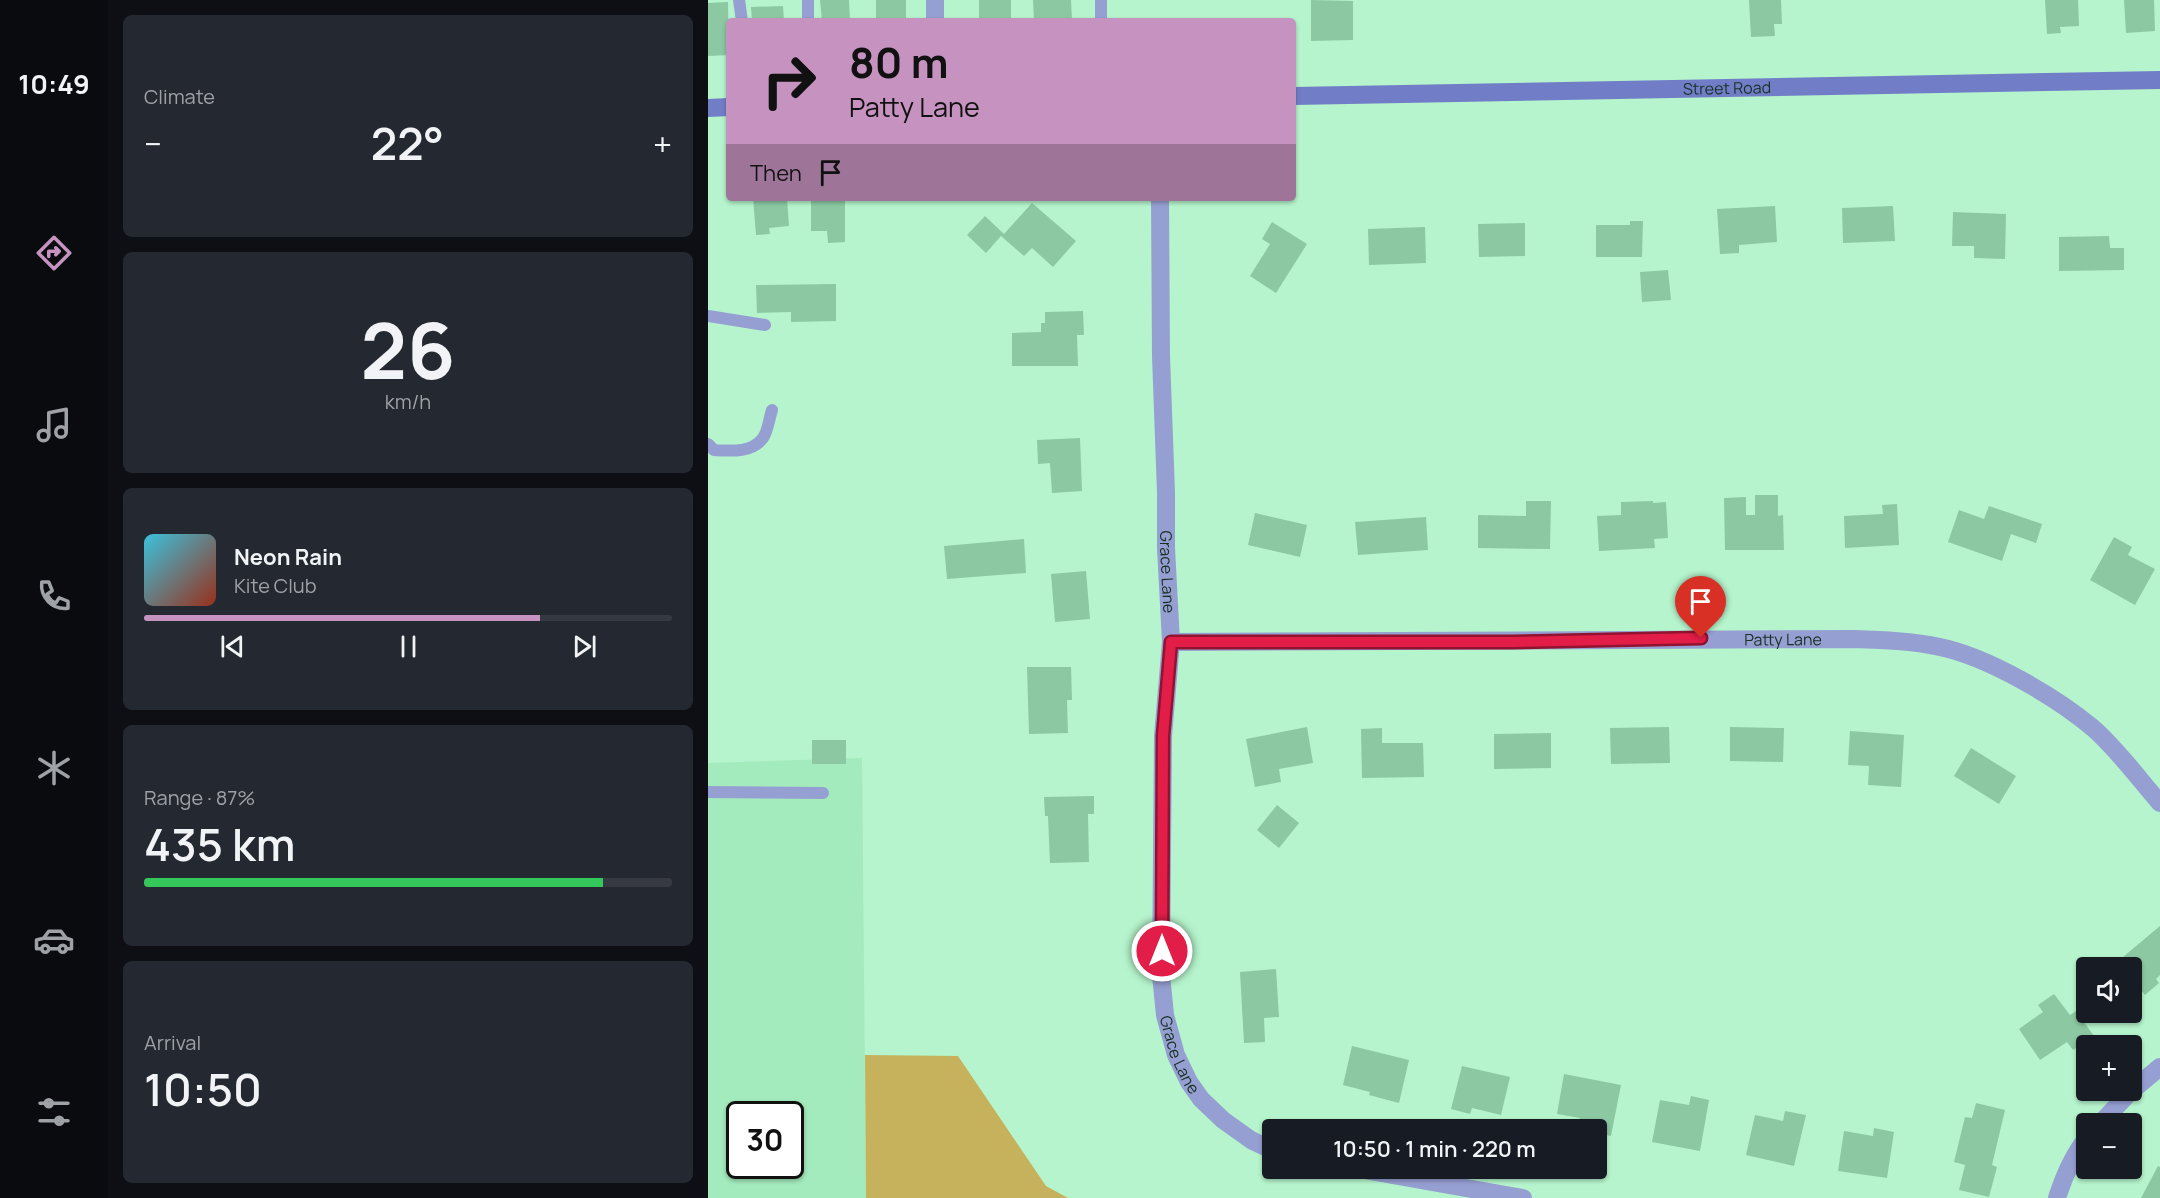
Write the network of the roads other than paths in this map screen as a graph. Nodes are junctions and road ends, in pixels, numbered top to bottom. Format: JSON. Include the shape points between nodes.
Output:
{"nodes":[{"id":1,"x":739,"y":0,"type":"edge"},
{"id":2,"x":808,"y":0,"type":"edge"},
{"id":3,"x":935,"y":0,"type":"edge"},
{"id":4,"x":1101,"y":0,"type":"edge"},
{"id":5,"x":742,"y":18,"type":"edge"},
{"id":6,"x":808,"y":18,"type":"edge"},
{"id":7,"x":935,"y":18,"type":"edge"},
{"id":8,"x":1101,"y":18,"type":"edge"},
{"id":9,"x":2160,"y":81,"type":"edge"},
{"id":10,"x":1296,"y":96,"type":"edge"},
{"id":11,"x":726,"y":107,"type":"edge"},
{"id":12,"x":708,"y":108,"type":"edge"},
{"id":13,"x":1160,"y":201,"type":"edge"},
{"id":14,"x":708,"y":316,"type":"edge"},
{"id":15,"x":765,"y":325,"type":"dead end"},
{"id":16,"x":772,"y":411,"type":"dead end"},
{"id":17,"x":708,"y":444,"type":"edge"},
{"id":18,"x":1171,"y":642,"type":"junction"},
{"id":19,"x":708,"y":792,"type":"edge"},
{"id":20,"x":823,"y":793,"type":"dead end"},
{"id":21,"x":2160,"y":804,"type":"edge"},
{"id":22,"x":2160,"y":1067,"type":"edge"},
{"id":23,"x":2110,"y":1113,"type":"edge"},
{"id":24,"x":1262,"y":1145,"type":"edge"},
{"id":25,"x":2076,"y":1151,"type":"edge"},
{"id":26,"x":1415,"y":1179,"type":"edge"},
{"id":27,"x":1523,"y":1198,"type":"edge"},
{"id":28,"x":2057,"y":1198,"type":"edge"}],
"edges":[{"from":1,"to":5,"type":"lane"},
{"from":2,"to":6,"type":"lane"},
{"from":3,"to":7,"type":"street"},
{"from":4,"to":8,"type":"lane"},
{"from":9,"to":10,"type":"main road","name":"Street Road"},
{"from":11,"to":12,"type":"main road"},
{"from":13,"to":18,"type":"street","name":"Grace Lane"},
{"from":14,"to":15,"type":"lane"},
{"from":16,"to":17,"type":"lane","via":[[764,437],[754,447],[714,450]]},
{"from":18,"to":21,"type":"street","name":"Patty Lane","via":[[1842,639],[1896,640],[1941,647],[1970,656],[2060,703],[2094,729]]},
{"from":18,"to":24,"type":"street","name":"Grace Lane","via":[[1163,736],[1161,975],[1165,1015],[1176,1055],[1201,1099],[1223,1120]]},
{"from":19,"to":20,"type":"lane"},
{"from":22,"to":23,"type":"street"},
{"from":25,"to":28,"type":"street"},
{"from":26,"to":27,"type":"street"}]}
